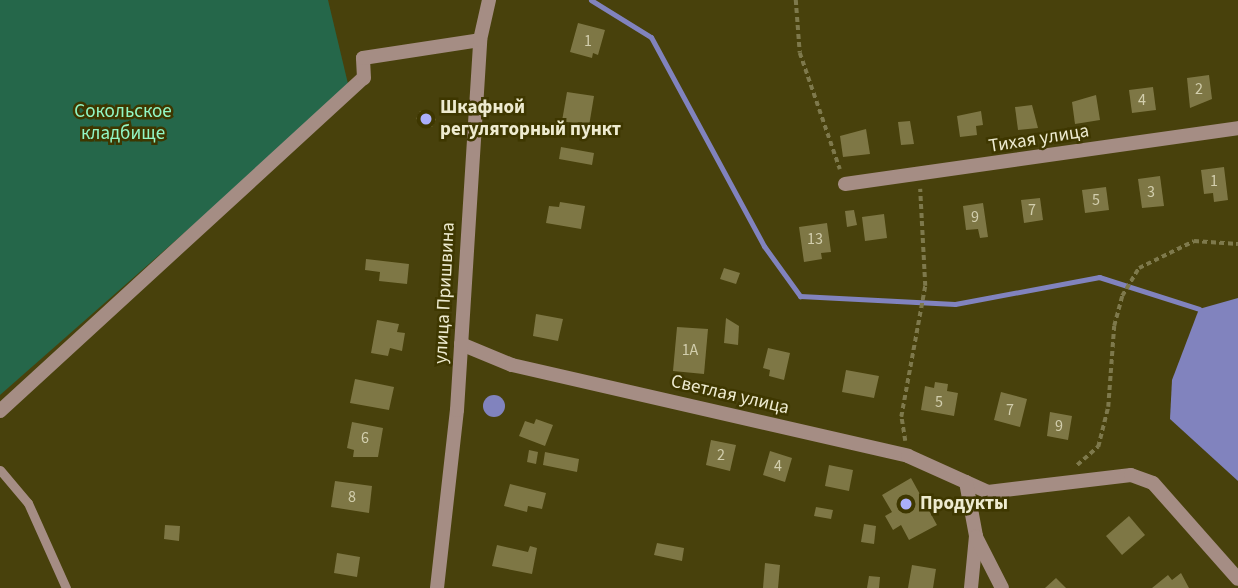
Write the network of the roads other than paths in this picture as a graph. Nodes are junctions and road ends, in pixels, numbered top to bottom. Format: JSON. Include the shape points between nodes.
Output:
{"nodes":[{"id":1,"x":489,"y":0,"type":"edge"},
{"id":2,"x":480,"y":40,"type":"junction"},
{"id":3,"x":1238,"y":128,"type":"edge"},
{"id":4,"x":845,"y":184,"type":"road end"},
{"id":5,"x":461,"y":344,"type":"junction"},
{"id":6,"x":0,"y":411,"type":"edge"},
{"id":7,"x":0,"y":470,"type":"edge"},
{"id":8,"x":966,"y":482,"type":"junction"},
{"id":9,"x":976,"y":536,"type":"junction"},
{"id":10,"x":1238,"y":579,"type":"edge"},
{"id":11,"x":66,"y":588,"type":"edge"},
{"id":12,"x":438,"y":588,"type":"edge"},
{"id":13,"x":971,"y":588,"type":"edge"},
{"id":14,"x":1002,"y":588,"type":"edge"}],
"edges":[{"from":1,"to":2,"type":"street","name":"улица Пришвина"},
{"from":2,"to":5,"type":"street","name":"улица Пришвина"},
{"from":2,"to":6,"type":"street","via":[[363,58],[364,78]]},
{"from":3,"to":4,"type":"street","name":"Тихая улица"},
{"from":5,"to":8,"type":"street","name":"Светлая улица","via":[[512,365],[908,456]]},
{"from":5,"to":12,"type":"street","name":"улица Пришвина"},
{"from":7,"to":11,"type":"lane","via":[[28,503]]},
{"from":8,"to":9,"type":"street"},
{"from":8,"to":10,"type":"street","name":"Светлая улица","via":[[988,492],[1131,475],[1153,483]]},
{"from":9,"to":13,"type":"street"},
{"from":9,"to":14,"type":"street"}]}
